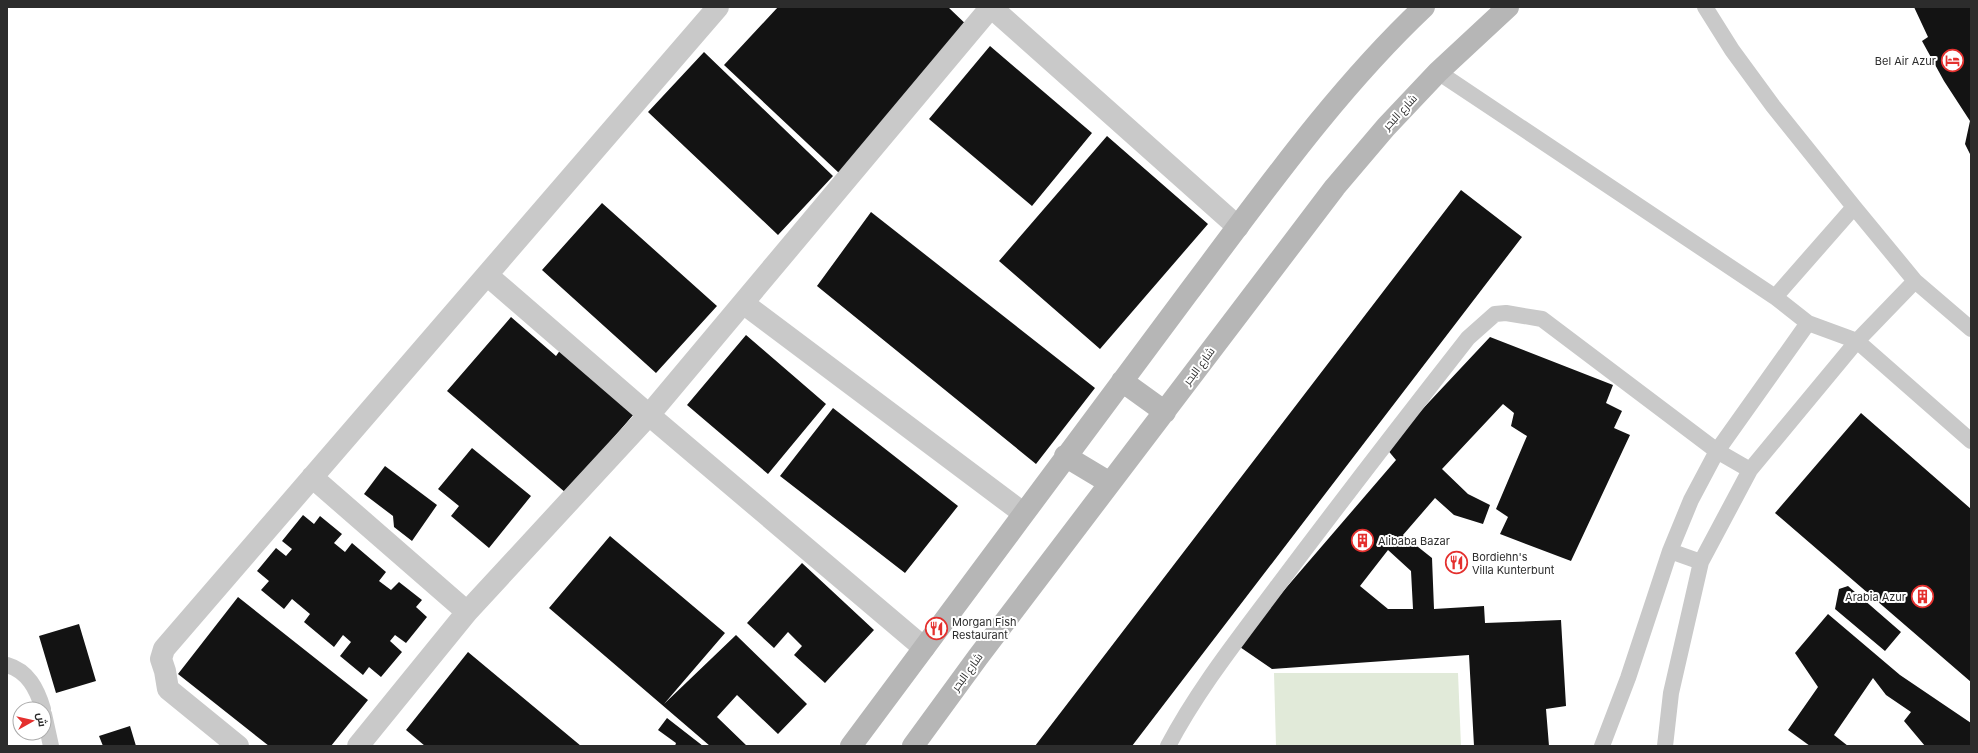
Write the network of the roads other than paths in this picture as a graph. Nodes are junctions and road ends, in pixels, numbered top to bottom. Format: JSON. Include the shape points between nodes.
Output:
{"nodes":[{"id":1,"x":718,"y":7,"type":"edge"},
{"id":2,"x":991,"y":7,"type":"edge"},
{"id":3,"x":1424,"y":7,"type":"edge"},
{"id":4,"x":1508,"y":7,"type":"edge"},
{"id":5,"x":1705,"y":7,"type":"edge"},
{"id":6,"x":1438,"y":72,"type":"junction"},
{"id":7,"x":1854,"y":207,"type":"junction"},
{"id":8,"x":1238,"y":227,"type":"junction"},
{"id":9,"x":487,"y":275,"type":"junction"},
{"id":10,"x":1915,"y":281,"type":"junction"},
{"id":11,"x":1775,"y":297,"type":"junction"},
{"id":12,"x":743,"y":303,"type":"junction"},
{"id":13,"x":1808,"y":323,"type":"junction"},
{"id":14,"x":1971,"y":329,"type":"edge"},
{"id":15,"x":1857,"y":341,"type":"junction"},
{"id":16,"x":1122,"y":381,"type":"junction"},
{"id":17,"x":1164,"y":412,"type":"junction"},
{"id":18,"x":649,"y":415,"type":"junction"},
{"id":19,"x":1971,"y":441,"type":"edge"},
{"id":20,"x":1717,"y":451,"type":"junction"},
{"id":21,"x":1065,"y":456,"type":"junction"},
{"id":22,"x":1750,"y":470,"type":"junction"},
{"id":23,"x":312,"y":477,"type":"junction"},
{"id":24,"x":1110,"y":482,"type":"junction"},
{"id":25,"x":1023,"y":513,"type":"junction"},
{"id":26,"x":1670,"y":551,"type":"junction"},
{"id":27,"x":1702,"y":562,"type":"junction"},
{"id":28,"x":467,"y":612,"type":"junction"},
{"id":29,"x":924,"y":648,"type":"junction"},
{"id":30,"x":7,"y":665,"type":"edge"},
{"id":31,"x":40,"y":701,"type":"edge"},
{"id":32,"x":238,"y":746,"type":"edge"},
{"id":33,"x":358,"y":746,"type":"edge"},
{"id":34,"x":851,"y":746,"type":"edge"},
{"id":35,"x":913,"y":746,"type":"edge"},
{"id":36,"x":1168,"y":746,"type":"edge"},
{"id":37,"x":1602,"y":746,"type":"edge"},
{"id":38,"x":1665,"y":746,"type":"edge"}],
"edges":[{"from":1,"to":9,"type":"street"},
{"from":2,"to":8,"type":"street"},
{"from":2,"to":12,"type":"street"},
{"from":3,"to":8,"type":"main road","via":[[1352,82]]},
{"from":4,"to":6,"type":"main road","name":"شارع البحر"},
{"from":5,"to":7,"type":"lane","via":[[1732,50],[1773,106]]},
{"from":6,"to":11,"type":"lane"},
{"from":6,"to":17,"type":"main road","name":"شارع البحر","via":[[1335,186]]},
{"from":7,"to":10,"type":"lane"},
{"from":7,"to":11,"type":"lane"},
{"from":8,"to":16,"type":"main road"},
{"from":9,"to":18,"type":"street"},
{"from":9,"to":23,"type":"street"},
{"from":10,"to":14,"type":"lane"},
{"from":10,"to":15,"type":"lane"},
{"from":11,"to":13,"type":"lane"},
{"from":12,"to":18,"type":"street"},
{"from":12,"to":25,"type":"street"},
{"from":13,"to":15,"type":"lane"},
{"from":13,"to":20,"type":"lane"},
{"from":15,"to":19,"type":"lane"},
{"from":15,"to":22,"type":"lane"},
{"from":16,"to":17,"type":"main road"},
{"from":16,"to":21,"type":"main road"},
{"from":17,"to":24,"type":"main road","name":"شارع البحر"},
{"from":18,"to":28,"type":"street"},
{"from":18,"to":29,"type":"street"},
{"from":20,"to":22,"type":"lane"},
{"from":20,"to":26,"type":"lane","via":[[1691,500]]},
{"from":20,"to":36,"type":"lane","via":[[1542,319],[1506,313],[1495,314],[1468,338],[1329,516],[1214,671],[1185,713]]},
{"from":21,"to":24,"type":"main road"},
{"from":21,"to":25,"type":"main road"},
{"from":22,"to":27,"type":"lane"},
{"from":23,"to":28,"type":"street"},
{"from":23,"to":32,"type":"street","via":[[164,649],[161,659],[168,689]]},
{"from":24,"to":35,"type":"main road","name":"شارع البحر"},
{"from":25,"to":29,"type":"main road"},
{"from":26,"to":27,"type":"lane"},
{"from":26,"to":37,"type":"lane","via":[[1628,678]]},
{"from":27,"to":38,"type":"lane","via":[[1671,693]]},
{"from":28,"to":33,"type":"street"},
{"from":29,"to":34,"type":"main road"},
{"from":30,"to":31,"type":"lane","via":[[27,676]]}]}
